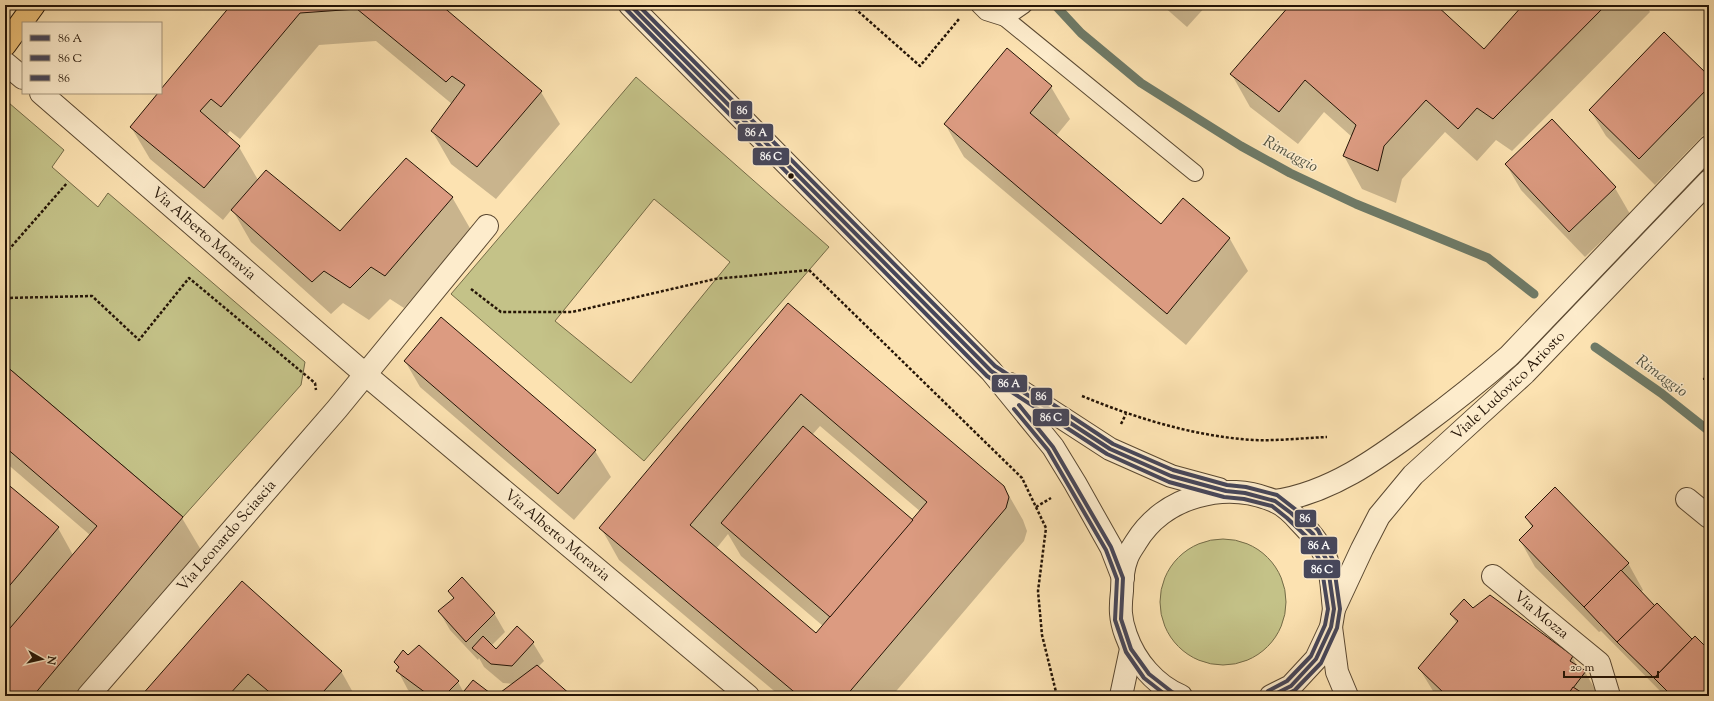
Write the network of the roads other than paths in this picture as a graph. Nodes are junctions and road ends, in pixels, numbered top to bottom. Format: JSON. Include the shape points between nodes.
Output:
{"nodes":[{"id":1,"x":15,"y":5,"type":"edge"},
{"id":2,"x":34,"y":5,"type":"edge"},
{"id":3,"x":49,"y":5,"type":"edge"},
{"id":4,"x":630,"y":5,"type":"edge"},
{"id":5,"x":979,"y":5,"type":"edge"},
{"id":6,"x":1024,"y":5,"type":"edge"},
{"id":7,"x":1006,"y":18,"type":"junction"},
{"id":8,"x":5,"y":22,"type":"edge"},
{"id":9,"x":33,"y":22,"type":"edge"},
{"id":10,"x":22,"y":33,"type":"edge"},
{"id":11,"x":5,"y":44,"type":"edge"},
{"id":12,"x":5,"y":52,"type":"edge"},
{"id":13,"x":5,"y":63,"type":"edge"},
{"id":14,"x":22,"y":77,"type":"edge"},
{"id":15,"x":42,"y":94,"type":"edge"},
{"id":16,"x":1709,"y":147,"type":"edge"},
{"id":17,"x":1195,"y":173,"type":"dead end"},
{"id":18,"x":1709,"y":181,"type":"edge"},
{"id":19,"x":488,"y":226,"type":"dead end"},
{"id":20,"x":991,"y":371,"type":"junction"},
{"id":21,"x":366,"y":375,"type":"junction"},
{"id":22,"x":1226,"y":491,"type":"junction"},
{"id":23,"x":1687,"y":499,"type":"dead end"},
{"id":24,"x":1275,"y":501,"type":"junction"},
{"id":25,"x":1709,"y":517,"type":"edge"},
{"id":26,"x":1493,"y":576,"type":"dead end"},
{"id":27,"x":1123,"y":578,"type":"junction"},
{"id":28,"x":1332,"y":618,"type":"junction"},
{"id":29,"x":1131,"y":649,"type":"junction"},
{"id":30,"x":88,"y":696,"type":"edge"},
{"id":31,"x":748,"y":696,"type":"edge"},
{"id":32,"x":1121,"y":696,"type":"edge"},
{"id":33,"x":1181,"y":696,"type":"edge"},
{"id":34,"x":1271,"y":696,"type":"edge"},
{"id":35,"x":1347,"y":696,"type":"edge"},
{"id":36,"x":1609,"y":696,"type":"edge"}],
"edges":[{"from":1,"to":8,"type":"main road"},
{"from":2,"to":11,"type":"main road"},
{"from":3,"to":9,"type":"main road"},
{"from":4,"to":20,"type":"street"},
{"from":5,"to":7,"type":"lane","via":[[986,12]]},
{"from":6,"to":7,"type":"lane"},
{"from":7,"to":17,"type":"lane"},
{"from":10,"to":12,"type":"main road"},
{"from":13,"to":14,"type":"street"},
{"from":15,"to":21,"type":"street","name":"Via Alberto Moravia"},
{"from":16,"to":24,"type":"street","name":"Viale Ludovico Ariosto","via":[[1509,356],[1443,410],[1393,447],[1350,474],[1296,498]]},
{"from":18,"to":28,"type":"street","name":"Viale Ludovico Ariosto","via":[[1525,373],[1413,475],[1379,516]]},
{"from":19,"to":21,"type":"street"},
{"from":20,"to":22,"type":"street","via":[[1110,449],[1171,476]]},
{"from":20,"to":27,"type":"street","via":[[1053,447],[1076,483],[1111,547]]},
{"from":21,"to":30,"type":"street","name":"Via Leonardo Sciascia"},
{"from":21,"to":31,"type":"street","name":"Via Alberto Moravia"},
{"from":22,"to":24,"type":"street","name":"Viale Ludovico Ariosto"},
{"from":22,"to":27,"type":"street","name":"Viale Ludovico Ariosto","via":[[1195,496],[1166,510],[1144,530],[1127,558]]},
{"from":23,"to":25,"type":"street"},
{"from":24,"to":28,"type":"street","name":"Viale Ludovico Ariosto","via":[[1313,534],[1327,561]]},
{"from":26,"to":36,"type":"street","name":"Via Mozza","via":[[1599,663]]},
{"from":27,"to":29,"type":"street","name":"Viale Ludovico Ariosto","via":[[1121,619]]},
{"from":28,"to":34,"type":"street","name":"Viale Ludovico Ariosto","via":[[1316,660],[1291,686]]},
{"from":28,"to":35,"type":"street","via":[[1337,672]]},
{"from":29,"to":32,"type":"street"},
{"from":29,"to":33,"type":"street","name":"Viale Ludovico Ariosto","via":[[1149,674]]}]}
